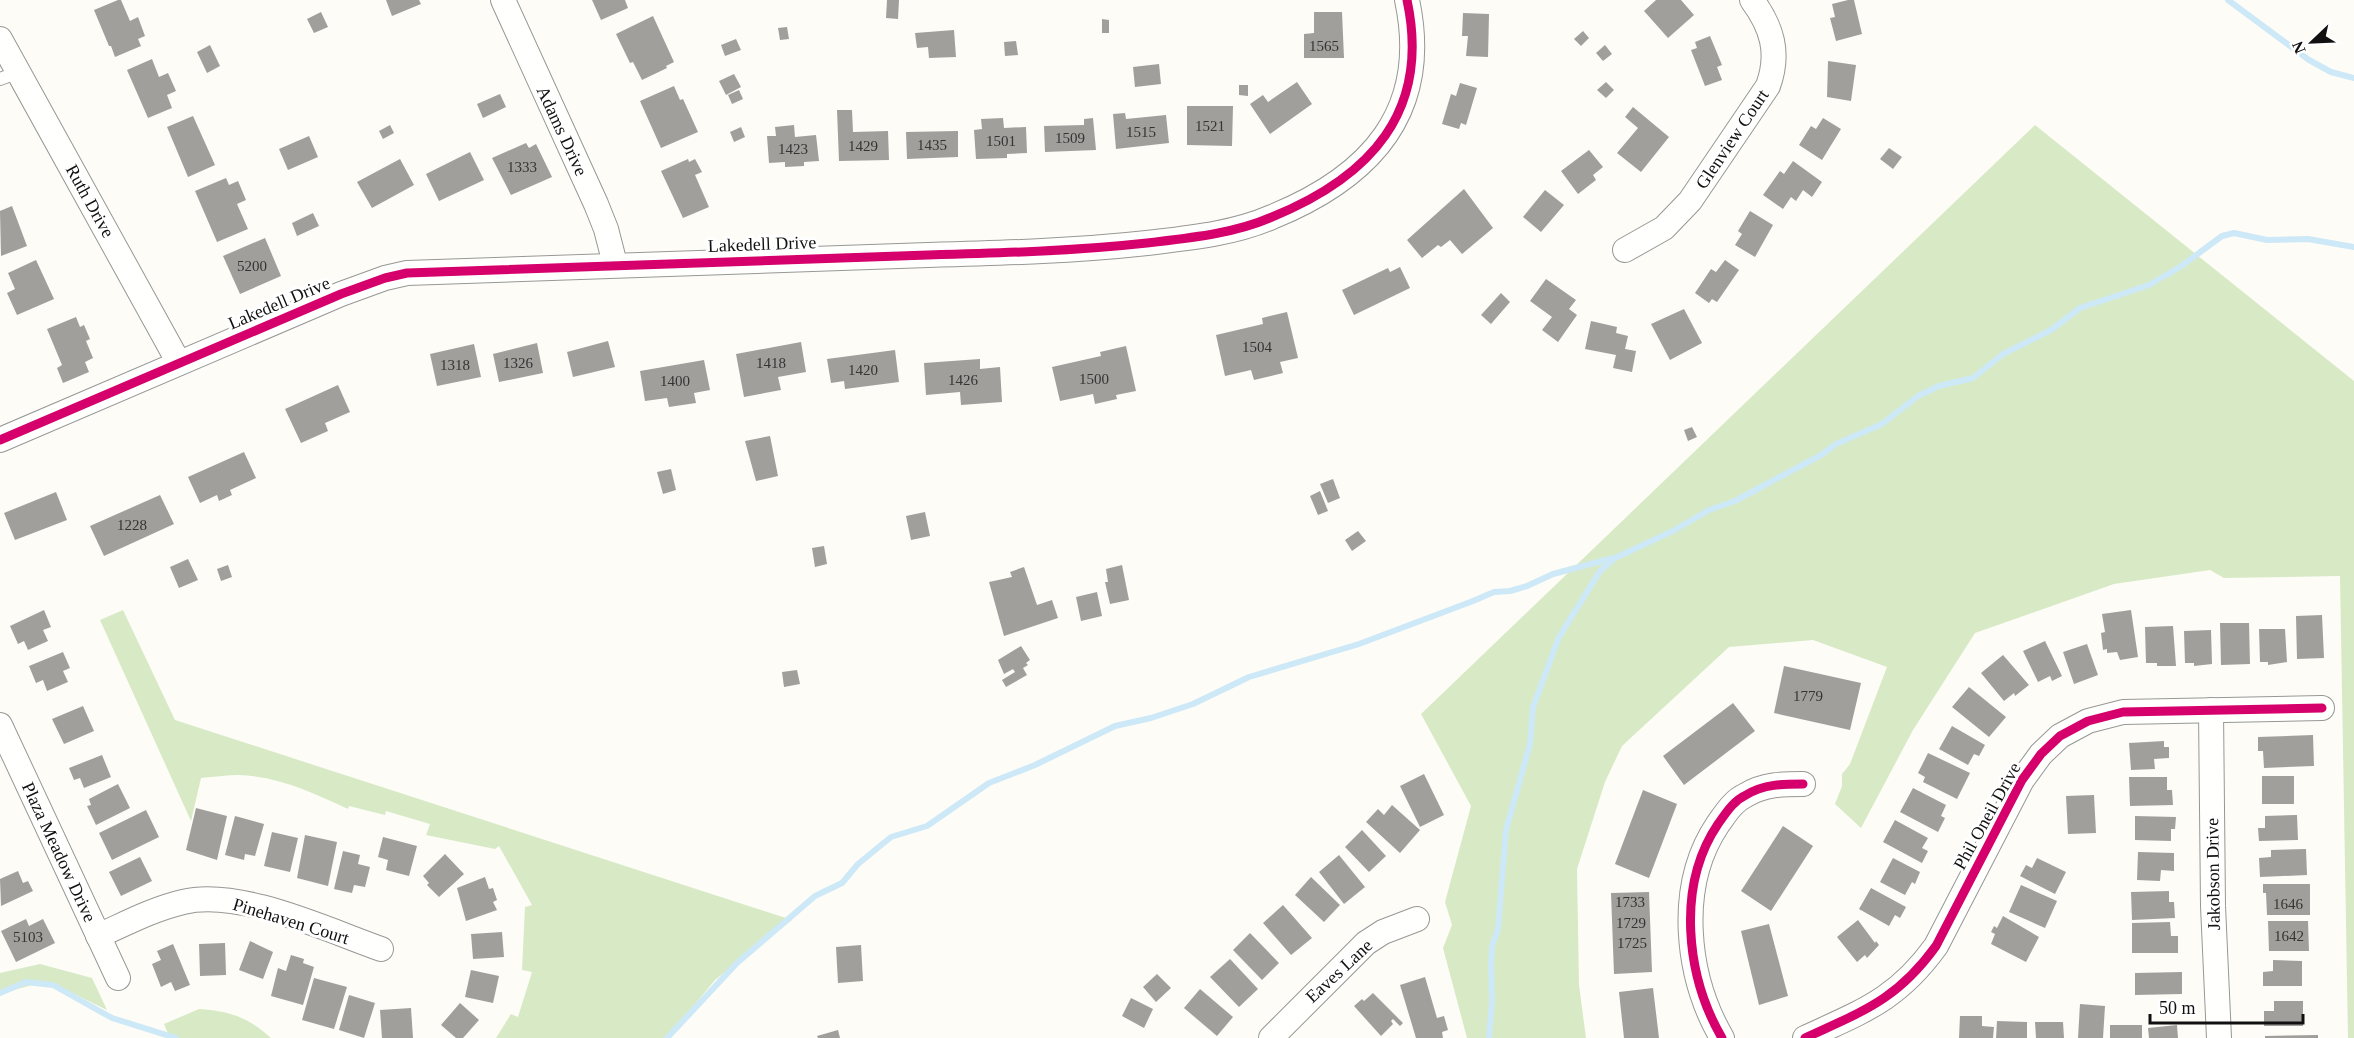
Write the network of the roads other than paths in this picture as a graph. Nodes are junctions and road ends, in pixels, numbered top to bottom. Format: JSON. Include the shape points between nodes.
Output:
{"nodes":[{"id":1,"x":502,"y":0,"type":"edge"},
{"id":2,"x":1407,"y":0,"type":"edge"},
{"id":3,"x":1752,"y":0,"type":"edge"},
{"id":4,"x":0,"y":39,"type":"edge"},
{"id":5,"x":9,"y":76,"type":"edge"},
{"id":6,"x":1625,"y":250,"type":"dead end"},
{"id":7,"x":615,"y":264,"type":"junction"},
{"id":8,"x":179,"y":363,"type":"junction"},
{"id":9,"x":0,"y":440,"type":"edge"},
{"id":10,"x":2322,"y":708,"type":"dead end"},
{"id":11,"x":2211,"y":710,"type":"junction"},
{"id":12,"x":0,"y":725,"type":"edge"},
{"id":13,"x":1803,"y":784,"type":"dead end"},
{"id":14,"x":1417,"y":919,"type":"dead end"},
{"id":15,"x":98,"y":936,"type":"junction"},
{"id":16,"x":381,"y":949,"type":"dead end"},
{"id":17,"x":118,"y":978,"type":"dead end"},
{"id":18,"x":1271,"y":1038,"type":"edge"},
{"id":19,"x":1722,"y":1038,"type":"edge"},
{"id":20,"x":1805,"y":1038,"type":"edge"},
{"id":21,"x":2218,"y":1038,"type":"edge"}],
"edges":[{"from":1,"to":7,"type":"street","name":"Adams Drive","via":[[596,204]]},
{"from":2,"to":7,"type":"street","name":"Lakedell Drive","via":[[1412,25],[1412,67],[1408,88],[1389,131],[1353,172],[1272,218],[1197,238],[1085,250]]},
{"from":3,"to":6,"type":"street","name":"Glenview Court","via":[[1771,33],[1774,47],[1768,86],[1690,201],[1664,228]]},
{"from":4,"to":5,"type":"street","name":"Ruth Drive"},
{"from":5,"to":8,"type":"street","name":"Ruth Drive"},
{"from":7,"to":8,"type":"street","name":"Lakedell Drive","via":[[407,273],[341,294]]},
{"from":8,"to":9,"type":"street","name":"Lakedell Drive"},
{"from":10,"to":11,"type":"street","name":"Phil Oneil Drive"},
{"from":11,"to":20,"type":"street","name":"Phil Oneil Drive","via":[[2123,712],[2088,721],[2060,736],[2022,780],[1936,946],[1920,969],[1893,994]]},
{"from":11,"to":21,"type":"street","name":"Jakobson Drive"},
{"from":12,"to":15,"type":"street","name":"Plaza Meadow Drive"},
{"from":13,"to":19,"type":"street","via":[[1761,788],[1744,795],[1729,808],[1711,835],[1699,863],[1693,887],[1694,962],[1711,1017]]},
{"from":14,"to":18,"type":"street","name":"Eaves Lane","via":[[1366,943]]},
{"from":15,"to":16,"type":"street","name":"Pinehaven Court","via":[[184,902],[215,899],[276,912]]},
{"from":15,"to":17,"type":"street","name":"Plaza Meadow Drive"}]}
